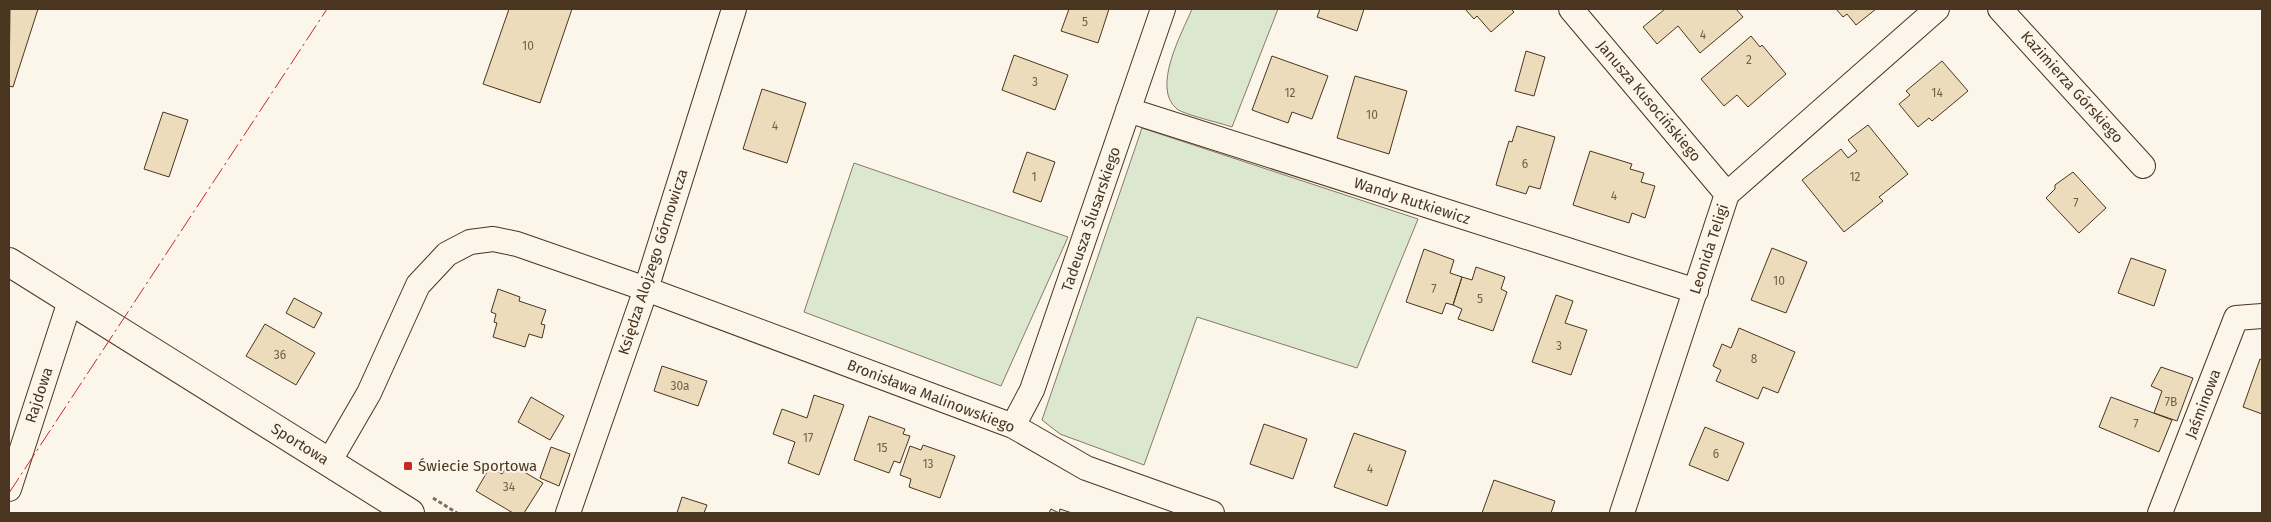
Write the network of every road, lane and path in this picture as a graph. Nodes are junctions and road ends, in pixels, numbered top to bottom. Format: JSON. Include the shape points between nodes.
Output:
{"nodes":[{"id":1,"x":734,"y":9,"type":"edge"},
{"id":2,"x":1163,"y":9,"type":"edge"},
{"id":3,"x":1571,"y":9,"type":"edge"},
{"id":4,"x":1937,"y":9,"type":"edge"},
{"id":5,"x":2000,"y":9,"type":"edge"},
{"id":6,"x":1128,"y":110,"type":"junction"},
{"id":7,"x":2143,"y":166,"type":"dead end"},
{"id":8,"x":1727,"y":194,"type":"junction"},
{"id":9,"x":9,"y":262,"type":"edge"},
{"id":10,"x":646,"y":289,"type":"junction"},
{"id":11,"x":1696,"y":291,"type":"junction"},
{"id":12,"x":70,"y":301,"type":"junction"},
{"id":13,"x":2262,"y":316,"type":"edge"},
{"id":14,"x":1013,"y":426,"type":"junction"},
{"id":15,"x":329,"y":462,"type":"junction"},
{"id":16,"x":9,"y":489,"type":"edge"},
{"id":17,"x":401,"y":511,"type":"edge"},
{"id":18,"x":568,"y":513,"type":"edge"},
{"id":19,"x":1212,"y":513,"type":"edge"},
{"id":20,"x":1622,"y":513,"type":"edge"},
{"id":21,"x":2160,"y":513,"type":"edge"}],
"edges":[{"from":1,"to":10,"type":"street","name":"Księdza Alojzego Górnowicza"},
{"from":2,"to":6,"type":"street","name":"Tadeusza Ślusarskiego"},
{"from":3,"to":8,"type":"street","name":"Janusza Kusocińskiego"},
{"from":4,"to":8,"type":"street","name":"Leonida Teligi"},
{"from":5,"to":7,"type":"street","name":"Kazimierza Górskiego"},
{"from":6,"to":11,"type":"street","name":"Wandy Rutkiewicz"},
{"from":6,"to":14,"type":"street","name":"Tadeusza Ślusarskiego","via":[[1032,390]]},
{"from":8,"to":11,"type":"street","name":"Leonida Teligi"},
{"from":9,"to":12,"type":"street","name":"Sportowa"},
{"from":10,"to":14,"type":"street","name":"Bronisława Malinowskiego"},
{"from":10,"to":15,"type":"street","name":"Bronisława Malinowskiego","via":[[493,239],[470,242],[446,254],[418,285],[369,393]]},
{"from":10,"to":18,"type":"street","name":"Księdza Alojzego Górnowicza"},
{"from":11,"to":20,"type":"street","name":"Leonida Teligi"},
{"from":12,"to":15,"type":"street","name":"Sportowa"},
{"from":12,"to":16,"type":"street","name":"Rajdowa"},
{"from":13,"to":21,"type":"street","name":"Jaśminowa","via":[[2236,318]]},
{"from":14,"to":19,"type":"street","name":"Bronisława Malinowskiego","via":[[1086,468]]},
{"from":15,"to":17,"type":"street","name":"Sportowa"}]}
